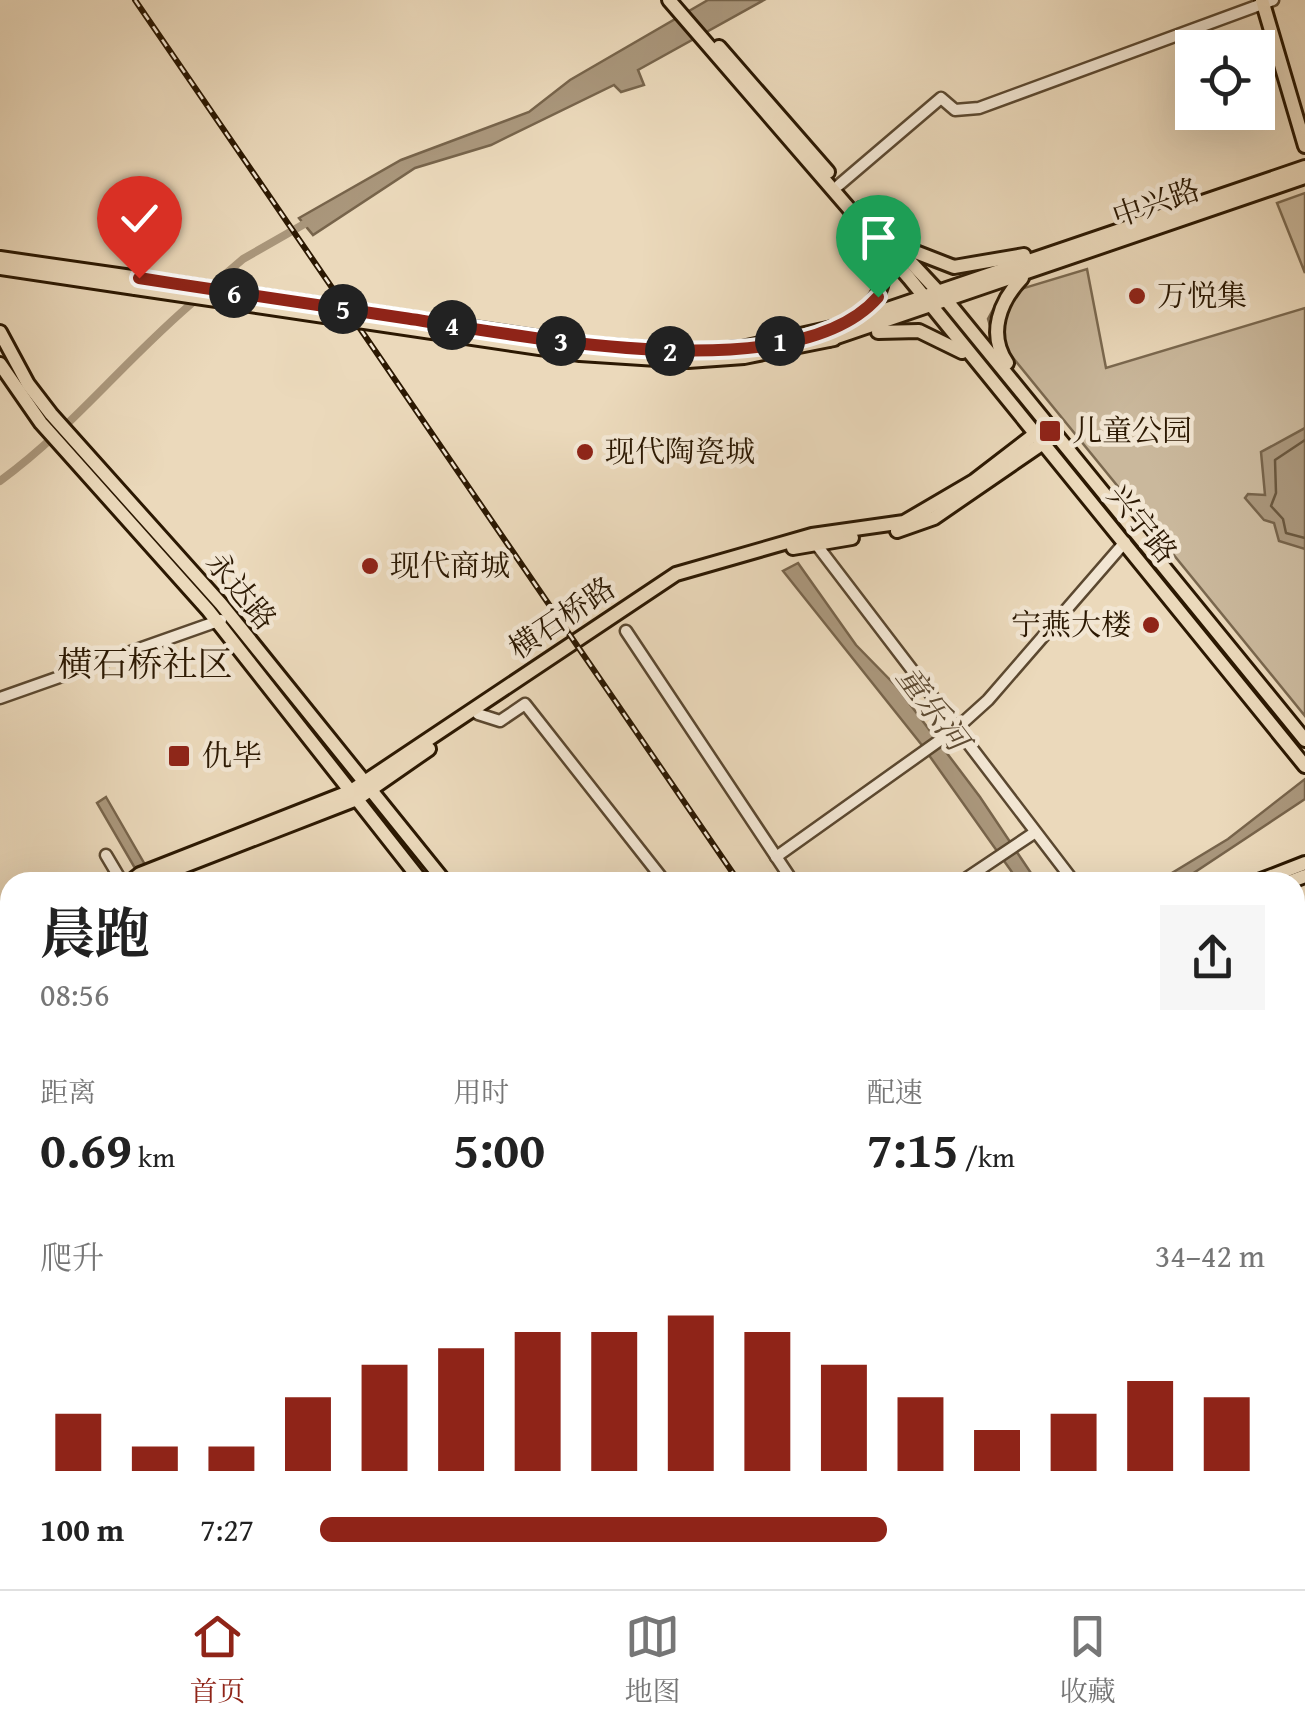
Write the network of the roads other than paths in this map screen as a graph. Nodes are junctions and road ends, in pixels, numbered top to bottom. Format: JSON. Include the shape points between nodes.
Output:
{"nodes":[{"id":1,"x":673,"y":1,"type":"edge"},
{"id":2,"x":1266,"y":1,"type":"edge"},
{"id":3,"x":725,"y":60,"type":"junction"},
{"id":4,"x":1305,"y":146,"type":"edge"},
{"id":5,"x":1305,"y":167,"type":"edge"},
{"id":6,"x":1305,"y":177,"type":"edge"},
{"id":7,"x":839,"y":185,"type":"junction"},
{"id":8,"x":861,"y":223,"type":"junction"},
{"id":9,"x":879,"y":230,"type":"junction"},
{"id":10,"x":0,"y":258,"type":"edge"},
{"id":11,"x":1041,"y":258,"type":"junction"},
{"id":12,"x":0,"y":268,"type":"edge"},
{"id":13,"x":954,"y":268,"type":"joint"},
{"id":14,"x":1023,"y":276,"type":"junction"},
{"id":15,"x":137,"y":283,"type":"junction"},
{"id":16,"x":943,"y":296,"type":"junction"},
{"id":17,"x":927,"y":302,"type":"junction"},
{"id":18,"x":0,"y":332,"type":"edge"},
{"id":19,"x":827,"y":335,"type":"junction"},
{"id":20,"x":0,"y":364,"type":"edge"},
{"id":21,"x":1040,"y":414,"type":"junction"},
{"id":22,"x":46,"y":419,"type":"junction"},
{"id":23,"x":1036,"y":434,"type":"junction"},
{"id":24,"x":72,"y":448,"type":"junction"},
{"id":25,"x":1125,"y":542,"type":"junction"},
{"id":26,"x":816,"y":544,"type":"junction"},
{"id":27,"x":231,"y":616,"type":"junction"},
{"id":28,"x":216,"y":621,"type":"junction"},
{"id":29,"x":626,"y":631,"type":"dead end"},
{"id":30,"x":0,"y":698,"type":"edge"},
{"id":31,"x":478,"y":714,"type":"junction"},
{"id":32,"x":957,"y":728,"type":"junction"},
{"id":33,"x":1305,"y":740,"type":"edge"},
{"id":34,"x":1305,"y":766,"type":"edge"},
{"id":35,"x":369,"y":785,"type":"junction"},
{"id":36,"x":354,"y":795,"type":"junction"},
{"id":37,"x":1034,"y":833,"type":"junction"},
{"id":38,"x":106,"y":855,"type":"dead end"},
{"id":39,"x":776,"y":857,"type":"junction"},
{"id":40,"x":1305,"y":862,"type":"edge"},
{"id":41,"x":116,"y":872,"type":"edge"},
{"id":42,"x":145,"y":872,"type":"edge"},
{"id":43,"x":167,"y":872,"type":"edge"},
{"id":44,"x":414,"y":872,"type":"edge"},
{"id":45,"x":437,"y":872,"type":"edge"},
{"id":46,"x":657,"y":872,"type":"edge"},
{"id":47,"x":786,"y":872,"type":"edge"},
{"id":48,"x":976,"y":872,"type":"edge"},
{"id":49,"x":1066,"y":872,"type":"edge"},
{"id":50,"x":1280,"y":872,"type":"edge"}],
"edges":[{"from":1,"to":3,"type":"main road","name":"兴宁路"},
{"from":2,"to":4,"type":"main road"},
{"from":2,"to":7,"type":"street","via":[[978,108],[955,110],[942,98]]},
{"from":3,"to":7,"type":"main road","name":"兴宁路"},
{"from":3,"to":8,"type":"main road","name":"兴宁路"},
{"from":5,"to":11,"type":"main road","name":"中兴路"},
{"from":6,"to":14,"type":"main road","name":"中兴路"},
{"from":7,"to":9,"type":"main road","name":"兴宁路"},
{"from":8,"to":17,"type":"main road","name":"兴宁路"},
{"from":8,"to":19,"type":"main road","name":"兴宁路","via":[[883,266],[882,287],[870,307]]},
{"from":9,"to":13,"type":"main road","name":"兴宁路","via":[[913,253]]},
{"from":9,"to":16,"type":"main road","name":"兴宁路"},
{"from":10,"to":15,"type":"main road"},
{"from":11,"to":13,"type":"main road","name":"中兴路","via":[[1027,254]]},
{"from":11,"to":16,"type":"main road","name":"中兴路"},
{"from":12,"to":15,"type":"main road"},
{"from":14,"to":16,"type":"main road","name":"中兴路"},
{"from":14,"to":21,"type":"main road","via":[[1002,302],[998,346]]},
{"from":15,"to":19,"type":"main road","bridge":true,"via":[[580,354],[744,357]]},
{"from":16,"to":17,"type":"main road","name":"中兴路"},
{"from":16,"to":21,"type":"main road","name":"兴宁路"},
{"from":17,"to":19,"type":"main road","name":"中兴路"},
{"from":17,"to":23,"type":"main road","name":"兴宁路"},
{"from":18,"to":22,"type":"main road","name":"永达路"},
{"from":19,"to":23,"type":"main road","via":[[892,330],[932,336],[964,353]]},
{"from":20,"to":22,"type":"main road","name":"永达路"},
{"from":21,"to":33,"type":"main road","name":"兴宁路"},
{"from":22,"to":24,"type":"main road","name":"永达路"},
{"from":23,"to":25,"type":"main road","name":"兴宁路"},
{"from":23,"to":26,"type":"main road","name":"横石桥路","via":[[925,524]]},
{"from":23,"to":35,"type":"main road","name":"横石桥路","via":[[904,522],[793,540],[694,567],[656,585]]},
{"from":24,"to":27,"type":"main road","name":"永达路"},
{"from":24,"to":28,"type":"main road","name":"永达路"},
{"from":25,"to":32,"type":"street"},
{"from":25,"to":34,"type":"main road","name":"兴宁路"},
{"from":26,"to":31,"type":"main road","name":"横石桥路","via":[[665,588]]},
{"from":26,"to":32,"type":"street"},
{"from":27,"to":28,"type":"street"},
{"from":27,"to":35,"type":"main road","name":"永达路"},
{"from":28,"to":30,"type":"street"},
{"from":28,"to":36,"type":"main road","name":"永达路"},
{"from":29,"to":39,"type":"street"},
{"from":31,"to":35,"type":"main road","name":"横石桥路"},
{"from":31,"to":46,"type":"street","via":[[500,721],[525,704]]},
{"from":32,"to":37,"type":"street"},
{"from":32,"to":39,"type":"street"},
{"from":35,"to":36,"type":"main road","name":"横石桥路"},
{"from":35,"to":45,"type":"main road","name":"永达路"},
{"from":36,"to":42,"type":"main road","name":"横石桥路"},
{"from":36,"to":43,"type":"main road","name":"横石桥路"},
{"from":36,"to":44,"type":"main road","name":"永达路"},
{"from":37,"to":48,"type":"street"},
{"from":37,"to":49,"type":"street"},
{"from":38,"to":41,"type":"street"},
{"from":39,"to":47,"type":"street"},
{"from":40,"to":50,"type":"main road"}]}
